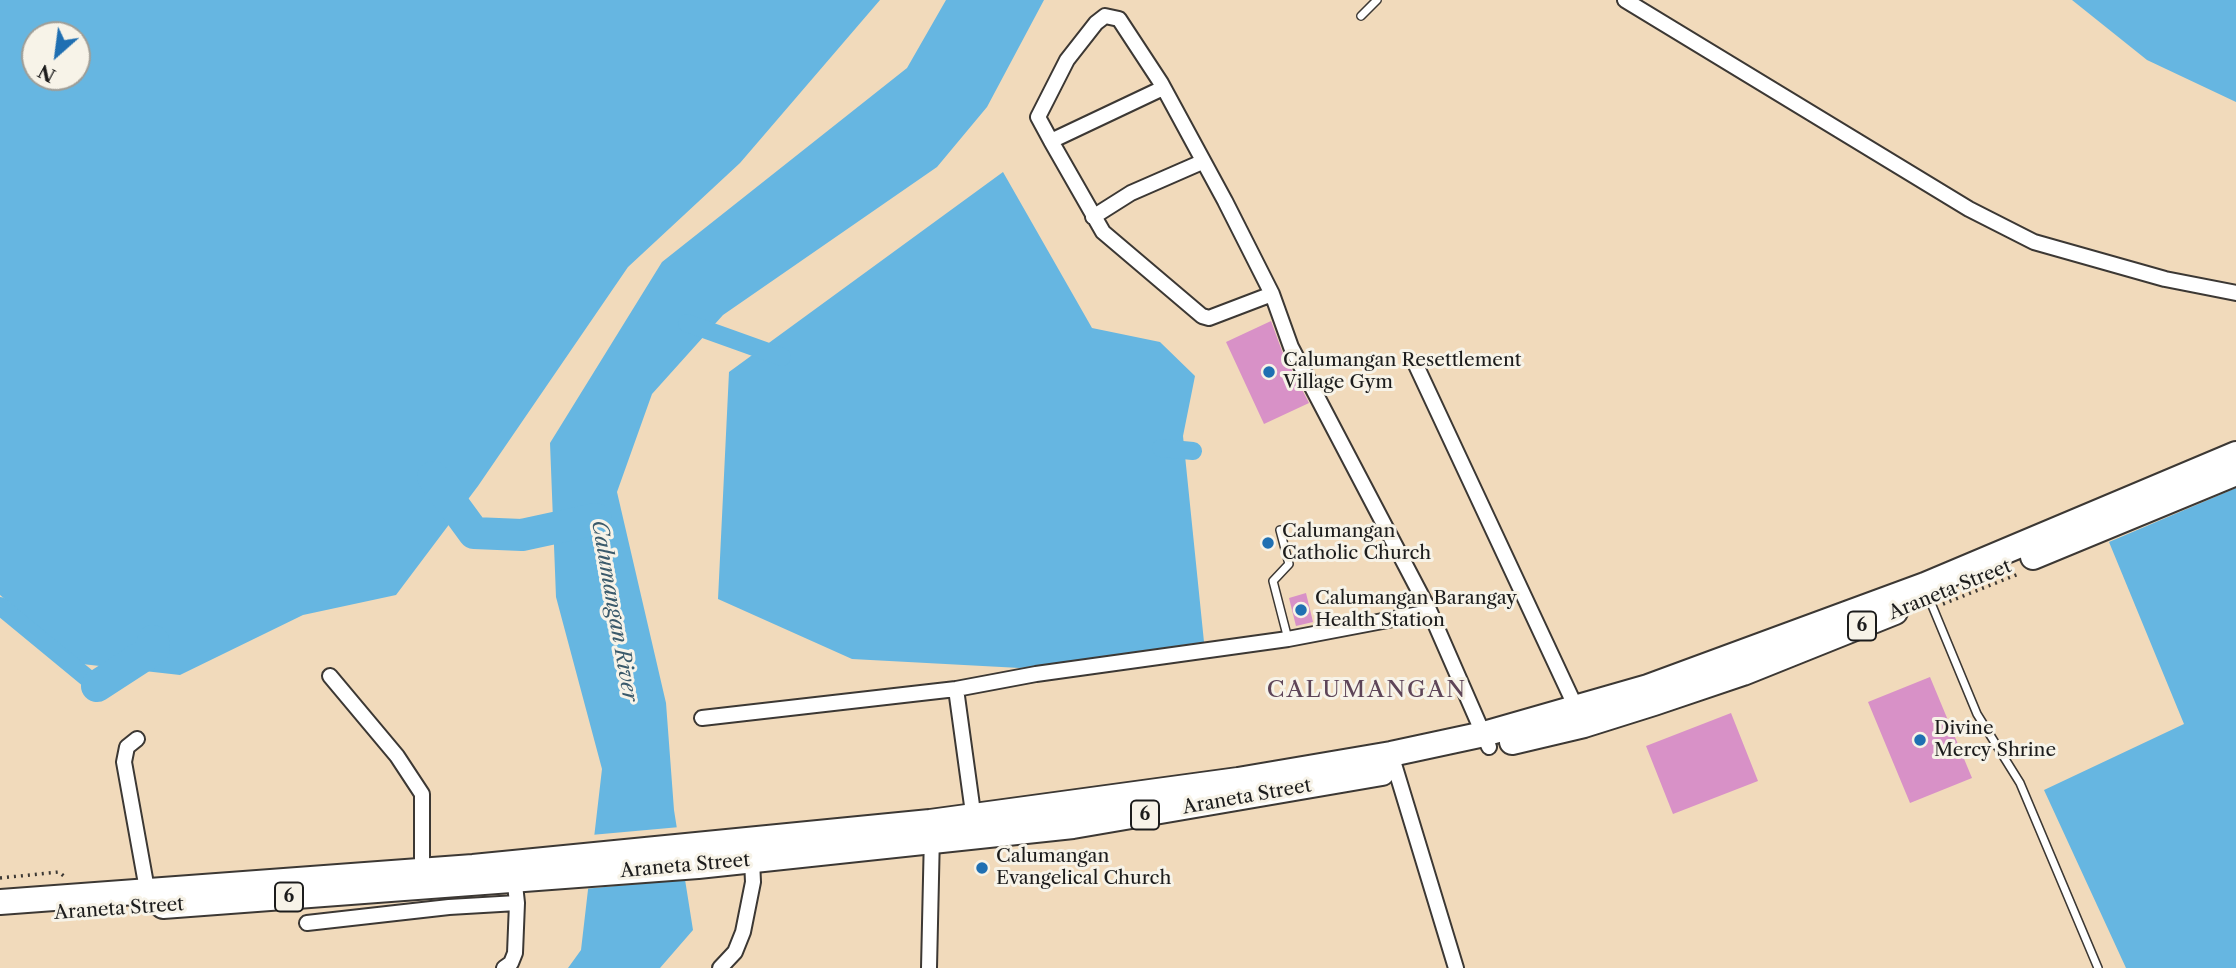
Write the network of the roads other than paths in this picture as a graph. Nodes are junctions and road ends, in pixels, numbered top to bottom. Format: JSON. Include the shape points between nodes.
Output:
{"nodes":[{"id":1,"x":1377,"y":0,"type":"edge"},
{"id":2,"x":1625,"y":0,"type":"edge"},
{"id":3,"x":1361,"y":16,"type":"dead end"},
{"id":4,"x":1163,"y":88,"type":"junction"},
{"id":5,"x":1051,"y":141,"type":"junction"},
{"id":6,"x":1202,"y":162,"type":"junction"},
{"id":7,"x":1093,"y":217,"type":"junction"},
{"id":8,"x":2236,"y":293,"type":"edge"},
{"id":9,"x":1272,"y":294,"type":"junction"},
{"id":10,"x":1415,"y":363,"type":"dead end"},
{"id":11,"x":2236,"y":454,"type":"edge"},
{"id":12,"x":2236,"y":473,"type":"edge"},
{"id":13,"x":1280,"y":530,"type":"dead end"},
{"id":14,"x":1927,"y":592,"type":"junction"},
{"id":15,"x":1430,"y":612,"type":"junction"},
{"id":16,"x":1288,"y":639,"type":"junction"},
{"id":17,"x":330,"y":676,"type":"dead end"},
{"id":18,"x":956,"y":689,"type":"junction"},
{"id":19,"x":1580,"y":716,"type":"junction"},
{"id":20,"x":702,"y":718,"type":"dead end"},
{"id":21,"x":137,"y":739,"type":"dead end"},
{"id":22,"x":1486,"y":740,"type":"junction"},
{"id":23,"x":1396,"y":773,"type":"junction"},
{"id":24,"x":974,"y":827,"type":"junction"},
{"id":25,"x":931,"y":831,"type":"junction"},
{"id":26,"x":697,"y":856,"type":"junction"},
{"id":27,"x":752,"y":860,"type":"junction"},
{"id":28,"x":422,"y":877,"type":"junction"},
{"id":29,"x":515,"y":882,"type":"junction"},
{"id":30,"x":149,"y":899,"type":"junction"},
{"id":31,"x":0,"y":902,"type":"edge"},
{"id":32,"x":0,"y":919,"type":"edge"},
{"id":33,"x":307,"y":923,"type":"dead end"},
{"id":34,"x":504,"y":968,"type":"edge"},
{"id":35,"x":720,"y":968,"type":"edge"},
{"id":36,"x":929,"y":968,"type":"edge"},
{"id":37,"x":1456,"y":968,"type":"edge"},
{"id":38,"x":2098,"y":968,"type":"edge"}],
"edges":[{"from":1,"to":3,"type":"lane"},
{"from":2,"to":8,"type":"street","via":[[1969,209],[2034,242],[2165,279]]},
{"from":4,"to":5,"type":"street"},
{"from":4,"to":5,"type":"street","via":[[1119,19],[1105,16],[1066,60],[1041,108],[1040,123]]},
{"from":4,"to":6,"type":"street"},
{"from":5,"to":7,"type":"street"},
{"from":6,"to":7,"type":"street"},
{"from":6,"to":9,"type":"street"},
{"from":7,"to":9,"type":"street","via":[[1113,241],[1202,316],[1209,318]]},
{"from":9,"to":15,"type":"street","via":[[1291,347]]},
{"from":10,"to":19,"type":"street"},
{"from":11,"to":14,"type":"highway"},
{"from":12,"to":14,"type":"highway","name":"Araneta Street","number":"6","via":[[2154,510]]},
{"from":13,"to":16,"type":"lane","via":[[1289,560],[1273,580]]},
{"from":14,"to":19,"type":"highway","via":[[1660,682]]},
{"from":14,"to":19,"type":"highway","name":"Araneta Street","number":"6","via":[[1743,673],[1654,703]]},
{"from":14,"to":38,"type":"lane","via":[[1977,714],[2020,783]]},
{"from":15,"to":16,"type":"street"},
{"from":15,"to":22,"type":"street"},
{"from":16,"to":18,"type":"street"},
{"from":17,"to":28,"type":"street","via":[[397,756],[422,794]]},
{"from":18,"to":20,"type":"street"},
{"from":18,"to":24,"type":"street"},
{"from":19,"to":22,"type":"highway"},
{"from":21,"to":30,"type":"street","via":[[123,754]]},
{"from":22,"to":23,"type":"highway"},
{"from":23,"to":24,"type":"highway","via":[[1238,780]]},
{"from":23,"to":37,"type":"street"},
{"from":24,"to":25,"type":"highway"},
{"from":25,"to":26,"type":"highway"},
{"from":25,"to":27,"type":"highway","name":"Araneta Street","number":"6"},
{"from":25,"to":36,"type":"street"},
{"from":26,"to":27,"type":"highway","name":"Araneta Street","number":"6"},
{"from":26,"to":29,"type":"highway","name":"Araneta Street","number":"6","via":[[577,867]]},
{"from":27,"to":35,"type":"street","via":[[753,882],[743,932],[735,952]]},
{"from":28,"to":29,"type":"highway","name":"Araneta Street","number":"6"},
{"from":28,"to":30,"type":"highway","name":"Araneta Street","number":"6"},
{"from":29,"to":33,"type":"street","via":[[449,907]]},
{"from":29,"to":34,"type":"street","via":[[515,953]]},
{"from":30,"to":31,"type":"highway"},
{"from":30,"to":32,"type":"highway","name":"Araneta Street","number":"6"}]}
